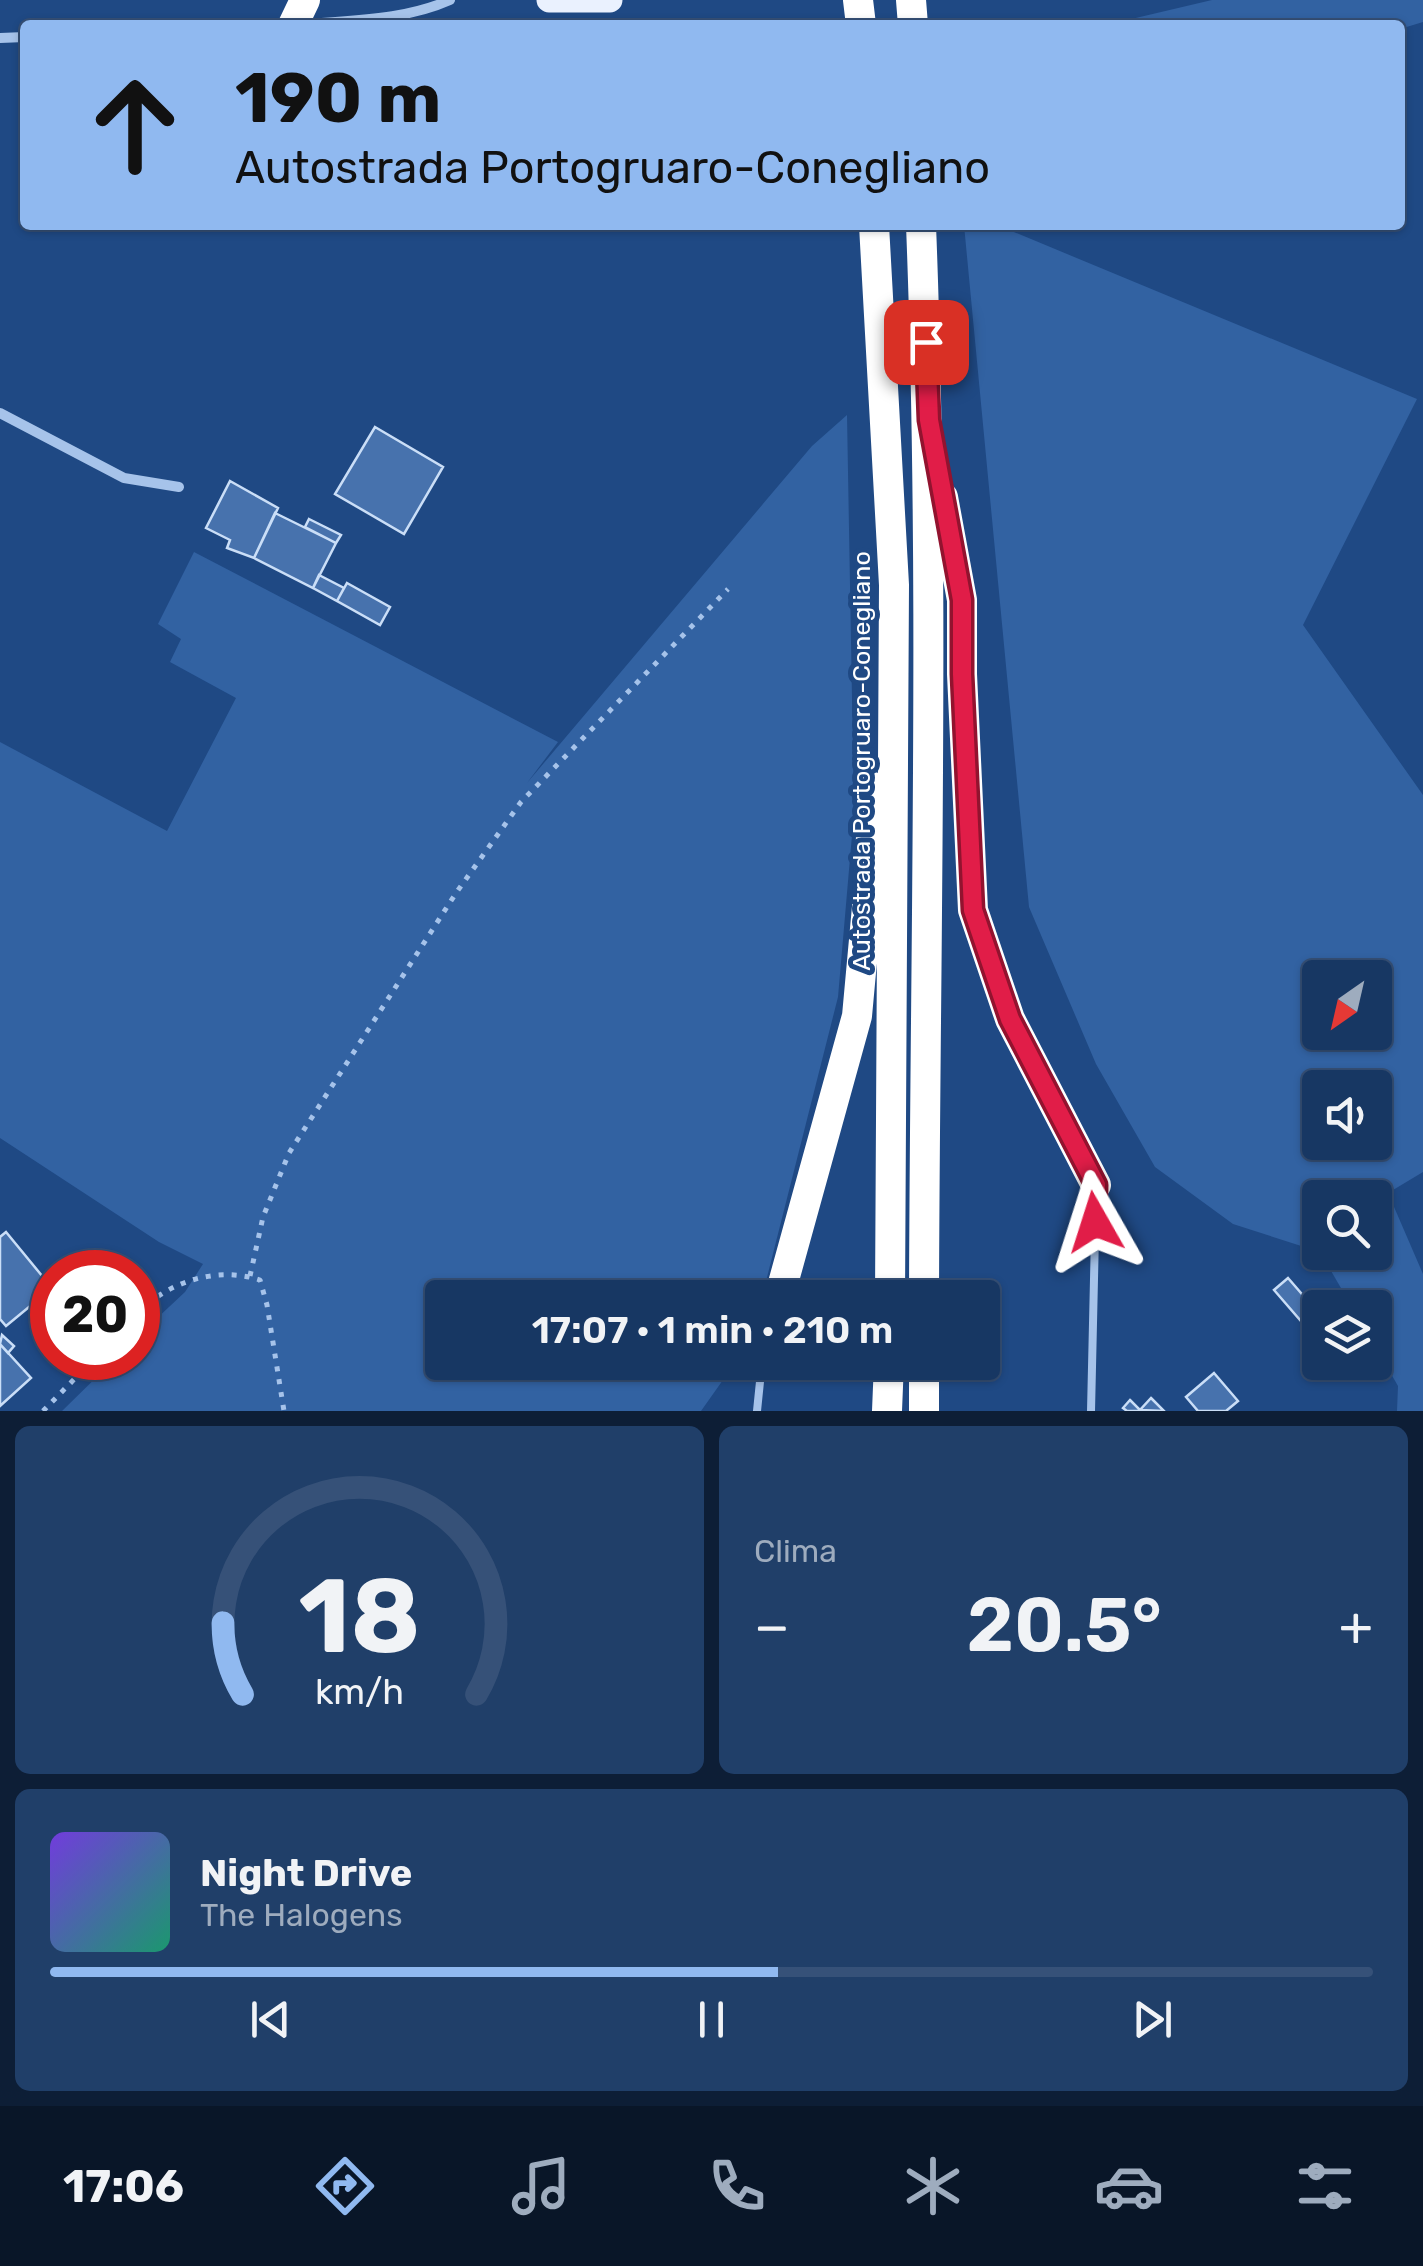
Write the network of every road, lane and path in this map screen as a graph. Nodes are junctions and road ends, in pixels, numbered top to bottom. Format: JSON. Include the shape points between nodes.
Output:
{"nodes":[{"id":1,"x":450,"y":0,"type":"edge"},
{"id":2,"x":549,"y":0,"type":"edge"},
{"id":3,"x":610,"y":0,"type":"edge"},
{"id":4,"x":349,"y":20,"type":"edge"},
{"id":5,"x":874,"y":230,"type":"edge"},
{"id":6,"x":921,"y":230,"type":"edge"},
{"id":7,"x":0,"y":413,"type":"edge"},
{"id":8,"x":929,"y":420,"type":"junction"},
{"id":9,"x":179,"y":487,"type":"dead end"},
{"id":10,"x":894,"y":586,"type":"junction"},
{"id":11,"x":728,"y":589,"type":"dead end"},
{"id":12,"x":1096,"y":1185,"type":"joint"},
{"id":13,"x":250,"y":1276,"type":"junction"},
{"id":14,"x":784,"y":1280,"type":"edge"},
{"id":15,"x":890,"y":1280,"type":"edge"},
{"id":16,"x":924,"y":1280,"type":"edge"},
{"id":17,"x":160,"y":1296,"type":"edge"},
{"id":18,"x":72,"y":1380,"type":"edge"},
{"id":19,"x":760,"y":1380,"type":"edge"},
{"id":20,"x":888,"y":1380,"type":"edge"},
{"id":21,"x":924,"y":1380,"type":"edge"},
{"id":22,"x":42,"y":1411,"type":"edge"},
{"id":23,"x":284,"y":1411,"type":"edge"},
{"id":24,"x":757,"y":1411,"type":"edge"},
{"id":25,"x":887,"y":1411,"type":"edge"},
{"id":26,"x":924,"y":1411,"type":"edge"},
{"id":27,"x":1091,"y":1411,"type":"edge"}],
"edges":[{"from":1,"to":4,"type":"street","via":[[428,10]]},
{"from":2,"to":3,"type":"main road"},
{"from":5,"to":10,"type":"highway","name":"Autostrada Portogruaro-Conegliano"},
{"from":6,"to":8,"type":"highway"},
{"from":7,"to":9,"type":"street","via":[[124,478]]},
{"from":8,"to":12,"type":"highway","via":[[962,600],[973,910],[1010,1019]]},
{"from":8,"to":16,"type":"highway"},
{"from":10,"to":14,"type":"highway","via":[[875,720],[857,1016]]},
{"from":10,"to":15,"type":"highway","name":"Autostrada Portogruaro-Conegliano"},
{"from":11,"to":13,"type":"path","via":[[522,802],[456,893],[290,1154],[263,1217]]},
{"from":12,"to":27,"type":"lane"},
{"from":13,"to":17,"type":"path","via":[[212,1274]]},
{"from":13,"to":23,"type":"path","via":[[260,1280],[267,1306]]},
{"from":18,"to":22,"type":"path"},
{"from":19,"to":24,"type":"lane"},
{"from":20,"to":25,"type":"highway"},
{"from":21,"to":26,"type":"highway"}]}
